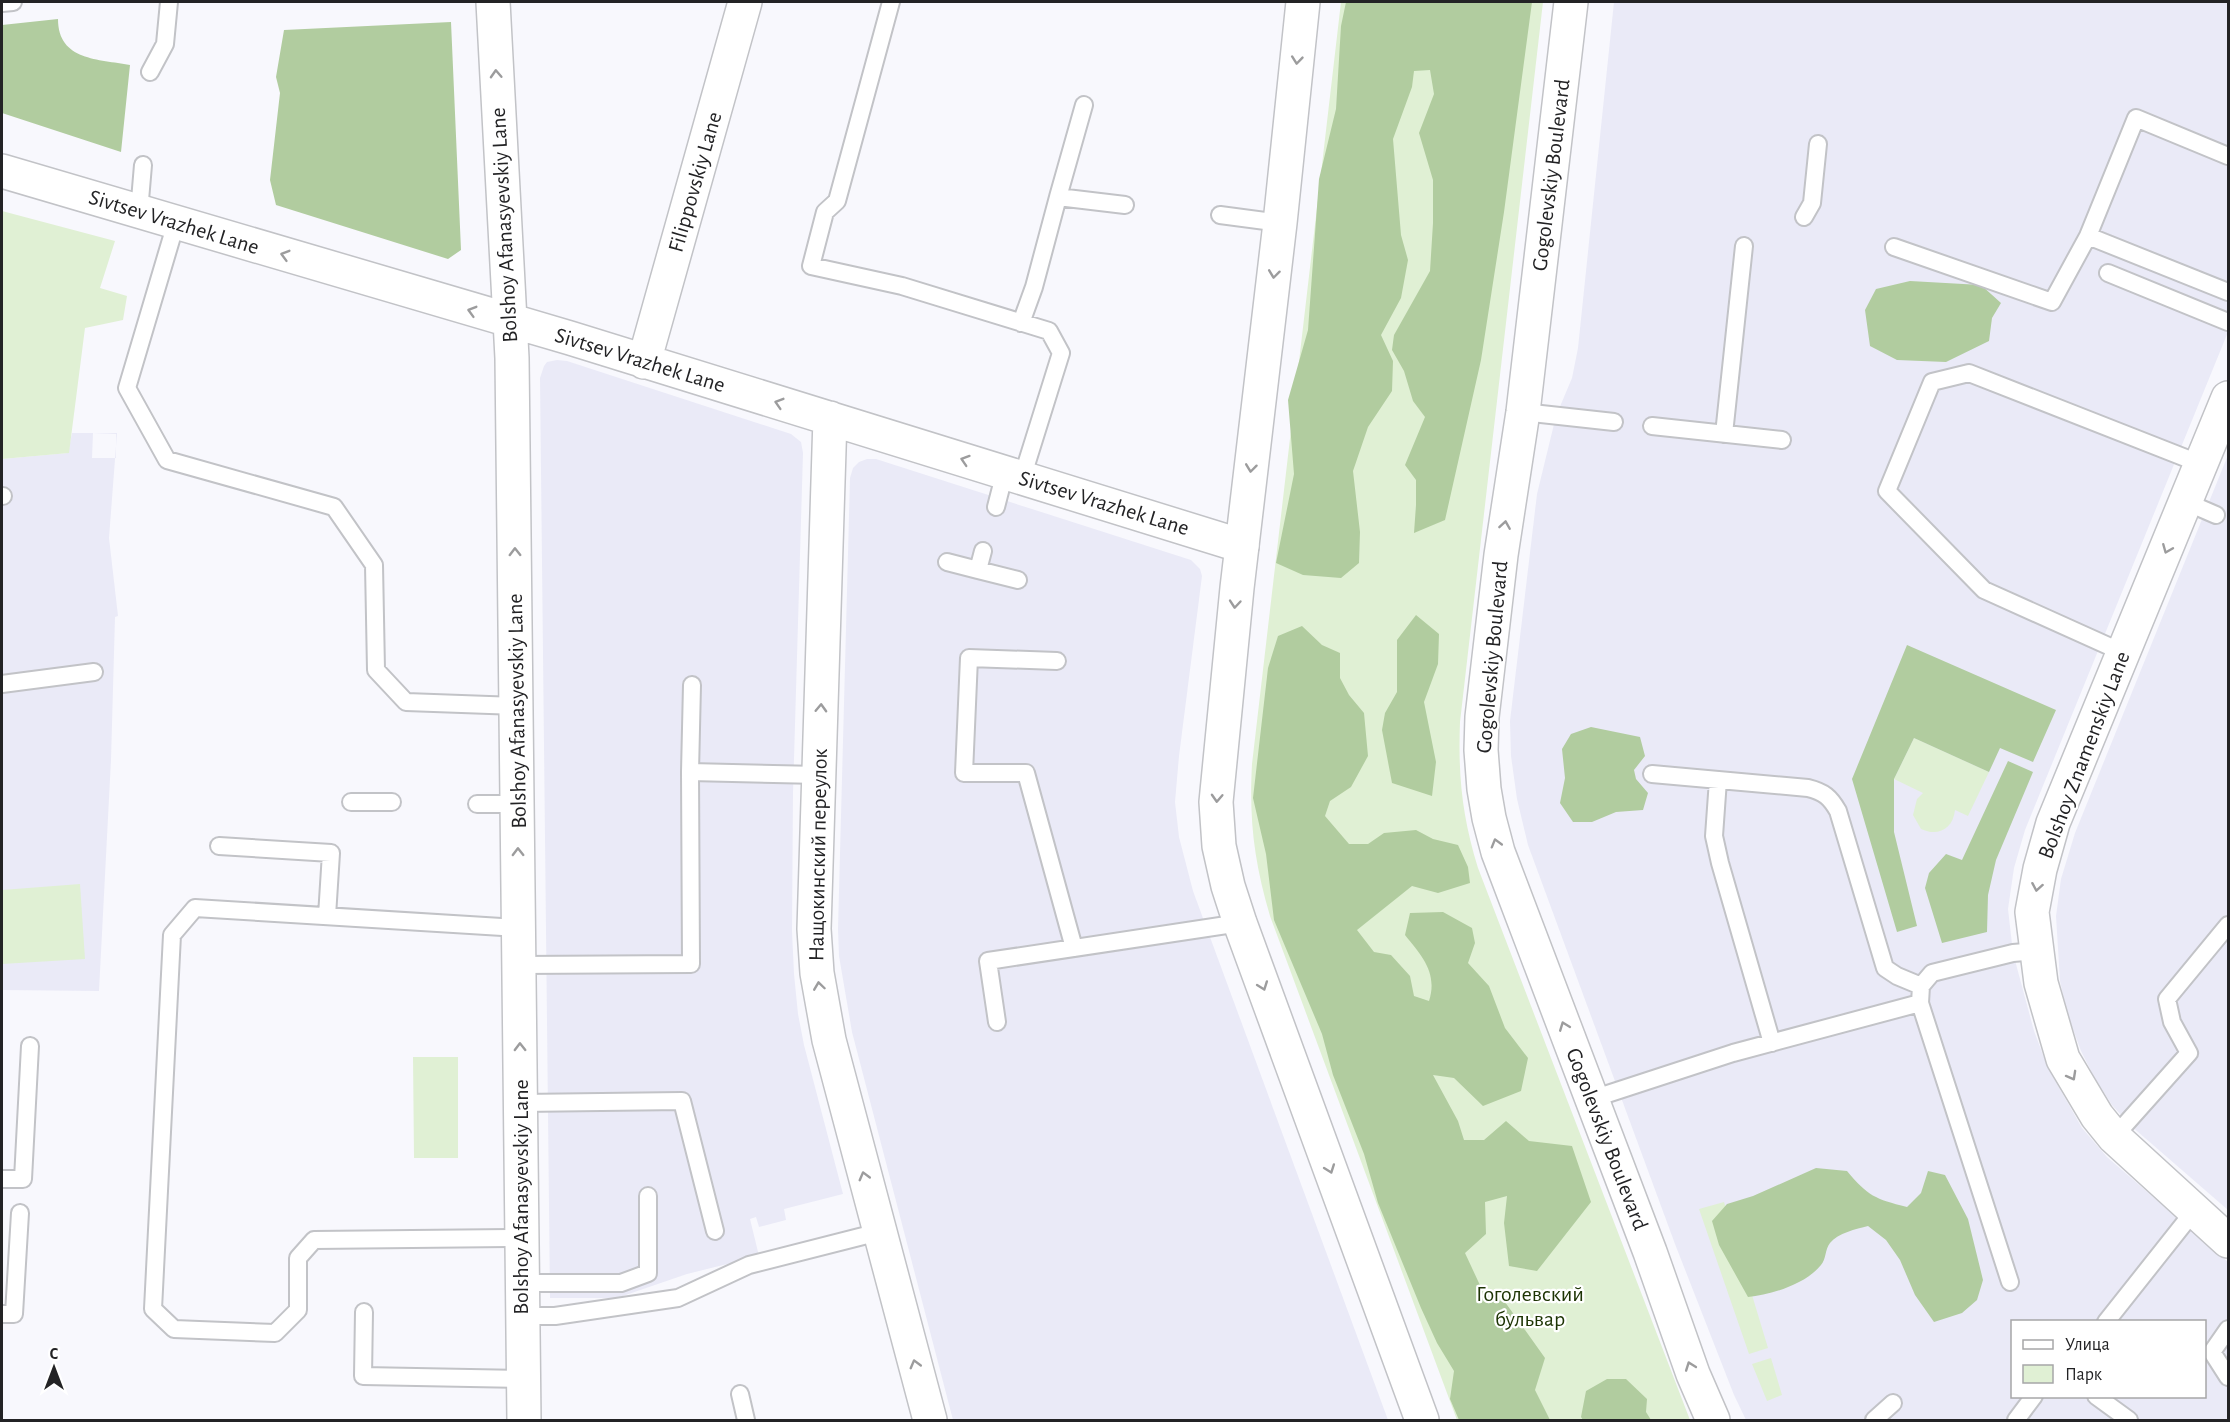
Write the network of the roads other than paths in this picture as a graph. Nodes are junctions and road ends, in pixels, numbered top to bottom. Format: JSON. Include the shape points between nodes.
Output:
{"nodes":[{"id":1,"x":13,"y":2,"type":"edge"},
{"id":2,"x":169,"y":2,"type":"edge"},
{"id":3,"x":493,"y":2,"type":"edge"},
{"id":4,"x":745,"y":2,"type":"edge"},
{"id":5,"x":891,"y":2,"type":"edge"},
{"id":6,"x":1303,"y":2,"type":"edge"},
{"id":7,"x":1571,"y":2,"type":"edge"},
{"id":8,"x":2,"y":3,"type":"edge"},
{"id":9,"x":150,"y":72,"type":"dead end"},
{"id":10,"x":1084,"y":105,"type":"dead end"},
{"id":11,"x":1818,"y":144,"type":"dead end"},
{"id":12,"x":2229,"y":156,"type":"edge"},
{"id":13,"x":143,"y":165,"type":"dead end"},
{"id":14,"x":2,"y":171,"type":"edge"},
{"id":15,"x":1058,"y":197,"type":"junction"},
{"id":16,"x":1125,"y":205,"type":"dead end"},
{"id":17,"x":139,"y":212,"type":"junction"},
{"id":18,"x":1220,"y":216,"type":"dead end"},
{"id":19,"x":1804,"y":218,"type":"dead end"},
{"id":20,"x":176,"y":223,"type":"junction"},
{"id":21,"x":1280,"y":223,"type":"junction"},
{"id":22,"x":2088,"y":236,"type":"junction"},
{"id":23,"x":1744,"y":246,"type":"dead end"},
{"id":24,"x":1894,"y":247,"type":"dead end"},
{"id":25,"x":2108,"y":273,"type":"dead end"},
{"id":26,"x":2229,"y":292,"type":"edge"},
{"id":27,"x":509,"y":322,"type":"junction"},
{"id":28,"x":2229,"y":322,"type":"edge"},
{"id":29,"x":1021,"y":323,"type":"junction"},
{"id":30,"x":644,"y":362,"type":"junction"},
{"id":31,"x":2229,"y":398,"type":"edge"},
{"id":32,"x":1522,"y":412,"type":"junction"},
{"id":33,"x":830,"y":418,"type":"junction"},
{"id":34,"x":1614,"y":422,"type":"dead end"},
{"id":35,"x":1652,"y":426,"type":"dead end"},
{"id":36,"x":1724,"y":434,"type":"junction"},
{"id":37,"x":1782,"y":440,"type":"dead end"},
{"id":38,"x":2201,"y":465,"type":"junction"},
{"id":39,"x":1014,"y":475,"type":"junction"},
{"id":40,"x":2186,"y":502,"type":"junction"},
{"id":41,"x":996,"y":507,"type":"dead end"},
{"id":42,"x":2216,"y":514,"type":"dead end"},
{"id":43,"x":1242,"y":546,"type":"junction"},
{"id":44,"x":983,"y":551,"type":"dead end"},
{"id":45,"x":947,"y":562,"type":"dead end"},
{"id":46,"x":978,"y":570,"type":"junction"},
{"id":47,"x":1018,"y":580,"type":"dead end"},
{"id":48,"x":2124,"y":653,"type":"junction"},
{"id":49,"x":1057,"y":662,"type":"dead end"},
{"id":50,"x":94,"y":672,"type":"dead end"},
{"id":51,"x":2,"y":684,"type":"edge"},
{"id":52,"x":692,"y":685,"type":"dead end"},
{"id":53,"x":517,"y":706,"type":"junction"},
{"id":54,"x":690,"y":772,"type":"junction"},
{"id":55,"x":1652,"y":774,"type":"dead end"},
{"id":56,"x":819,"y":775,"type":"junction"},
{"id":57,"x":1718,"y":780,"type":"junction"},
{"id":58,"x":351,"y":802,"type":"dead end"},
{"id":59,"x":392,"y":802,"type":"dead end"},
{"id":60,"x":477,"y":804,"type":"dead end"},
{"id":61,"x":518,"y":804,"type":"junction"},
{"id":62,"x":219,"y":846,"type":"dead end"},
{"id":63,"x":327,"y":916,"type":"junction"},
{"id":64,"x":1240,"y":923,"type":"junction"},
{"id":65,"x":2229,"y":925,"type":"edge"},
{"id":66,"x":519,"y":928,"type":"junction"},
{"id":67,"x":1074,"y":948,"type":"junction"},
{"id":68,"x":2037,"y":951,"type":"junction"},
{"id":69,"x":519,"y":965,"type":"junction"},
{"id":70,"x":1921,"y":986,"type":"junction"},
{"id":71,"x":1920,"y":1003,"type":"junction"},
{"id":72,"x":997,"y":1022,"type":"dead end"},
{"id":73,"x":1772,"y":1043,"type":"junction"},
{"id":74,"x":30,"y":1046,"type":"dead end"},
{"id":75,"x":1592,"y":1099,"type":"junction"},
{"id":76,"x":521,"y":1103,"type":"junction"},
{"id":77,"x":2114,"y":1137,"type":"junction"},
{"id":78,"x":2,"y":1179,"type":"edge"},
{"id":79,"x":648,"y":1196,"type":"dead end"},
{"id":80,"x":2194,"y":1212,"type":"junction"},
{"id":81,"x":20,"y":1213,"type":"dead end"},
{"id":82,"x":715,"y":1231,"type":"dead end"},
{"id":83,"x":879,"y":1232,"type":"junction"},
{"id":84,"x":522,"y":1238,"type":"junction"},
{"id":85,"x":2229,"y":1241,"type":"edge"},
{"id":86,"x":2010,"y":1282,"type":"dead end"},
{"id":87,"x":522,"y":1283,"type":"junction"},
{"id":88,"x":364,"y":1312,"type":"dead end"},
{"id":89,"x":2,"y":1314,"type":"edge"},
{"id":90,"x":522,"y":1316,"type":"junction"},
{"id":91,"x":2108,"y":1320,"type":"edge"},
{"id":92,"x":2229,"y":1329,"type":"edge"},
{"id":93,"x":2229,"y":1377,"type":"edge"},
{"id":94,"x":524,"y":1379,"type":"junction"},
{"id":95,"x":740,"y":1394,"type":"dead end"},
{"id":96,"x":2032,"y":1398,"type":"edge"},
{"id":97,"x":2099,"y":1398,"type":"edge"},
{"id":98,"x":1893,"y":1402,"type":"dead end"},
{"id":99,"x":524,"y":1420,"type":"edge"},
{"id":100,"x":746,"y":1420,"type":"edge"},
{"id":101,"x":930,"y":1420,"type":"edge"},
{"id":102,"x":1422,"y":1420,"type":"edge"},
{"id":103,"x":1713,"y":1420,"type":"edge"},
{"id":104,"x":1874,"y":1420,"type":"edge"},
{"id":105,"x":2016,"y":1420,"type":"edge"},
{"id":106,"x":2129,"y":1420,"type":"edge"}],
"edges":[{"from":1,"to":8,"type":"lane"},
{"from":2,"to":9,"type":"lane","via":[[165,44]]},
{"from":27,"to":3,"type":"street","name":"Bolshoy Afanasyevskiy Lane","one_way":true},
{"from":4,"to":30,"type":"street","name":"Filippovskiy Lane"},
{"from":5,"to":29,"type":"lane","via":[[837,201],[825,212],[811,266],[902,286]]},
{"from":6,"to":21,"type":"street","one_way":true},
{"from":7,"to":32,"type":"street","name":"Gogolevskiy Boulevard"},
{"from":10,"to":15,"type":"lane"},
{"from":11,"to":19,"type":"lane","via":[[1812,203]]},
{"from":12,"to":22,"type":"lane","via":[[2136,118]]},
{"from":13,"to":17,"type":"lane"},
{"from":14,"to":17,"type":"street","name":"Sivtsev Vrazhek Lane"},
{"from":15,"to":16,"type":"lane"},
{"from":15,"to":29,"type":"lane"},
{"from":17,"to":20,"type":"street","name":"Sivtsev Vrazhek Lane"},
{"from":18,"to":21,"type":"lane"},
{"from":27,"to":20,"type":"street","name":"Sivtsev Vrazhek Lane","one_way":true},
{"from":20,"to":53,"type":"lane","via":[[127,388],[168,460],[334,507],[374,565],[376,670],[406,702]]},
{"from":21,"to":43,"type":"street","one_way":true},
{"from":22,"to":24,"type":"lane","via":[[2052,302]]},
{"from":22,"to":26,"type":"lane"},
{"from":23,"to":36,"type":"lane"},
{"from":25,"to":28,"type":"lane"},
{"from":27,"to":30,"type":"street","name":"Sivtsev Vrazhek Lane"},
{"from":53,"to":27,"type":"street","name":"Bolshoy Afanasyevskiy Lane","one_way":true},
{"from":29,"to":39,"type":"lane","via":[[1049,332],[1061,353]]},
{"from":33,"to":30,"type":"street","name":"Sivtsev Vrazhek Lane","one_way":true},
{"from":31,"to":38,"type":"street","name":"Bolshoy Znamenskiy Lane"},
{"from":32,"to":34,"type":"lane"},
{"from":75,"to":32,"type":"street","name":"Gogolevskiy Boulevard","one_way":true,"via":[[1498,852],[1480,750],[1501,555]]},
{"from":39,"to":33,"type":"street","name":"Sivtsev Vrazhek Lane","one_way":true},
{"from":56,"to":33,"type":"street","name":"Нащокинский переулок","one_way":true},
{"from":35,"to":36,"type":"lane"},
{"from":36,"to":37,"type":"lane"},
{"from":38,"to":40,"type":"street","name":"Bolshoy Znamenskiy Lane"},
{"from":38,"to":48,"type":"lane","via":[[1969,373],[1932,382],[1887,492],[1984,590]]},
{"from":39,"to":41,"type":"lane"},
{"from":39,"to":43,"type":"street","name":"Sivtsev Vrazhek Lane"},
{"from":40,"to":42,"type":"lane"},
{"from":40,"to":48,"type":"street","name":"Bolshoy Znamenskiy Lane","one_way":true},
{"from":43,"to":64,"type":"street","one_way":true,"via":[[1216,802],[1219,846]]},
{"from":44,"to":46,"type":"lane"},
{"from":45,"to":46,"type":"lane"},
{"from":46,"to":47,"type":"lane"},
{"from":48,"to":68,"type":"street","name":"Bolshoy Znamenskiy Lane","one_way":true,"via":[[2053,823],[2032,912]]},
{"from":49,"to":67,"type":"lane","via":[[969,658],[964,773],[1026,773]]},
{"from":50,"to":51,"type":"lane"},
{"from":52,"to":54,"type":"lane"},
{"from":53,"to":61,"type":"street","name":"Bolshoy Afanasyevskiy Lane"},
{"from":54,"to":56,"type":"lane"},
{"from":54,"to":69,"type":"lane","via":[[691,964]]},
{"from":55,"to":57,"type":"lane"},
{"from":83,"to":56,"type":"street","name":"Нащокинский переулок","one_way":true,"via":[[829,1040],[817,973],[814,929]]},
{"from":57,"to":70,"type":"lane","via":[[1808,788],[1831,798],[1885,968]]},
{"from":57,"to":73,"type":"lane","via":[[1714,836]]},
{"from":58,"to":59,"type":"lane"},
{"from":60,"to":61,"type":"lane"},
{"from":66,"to":61,"type":"street","name":"Bolshoy Afanasyevskiy Lane","one_way":true},
{"from":62,"to":63,"type":"lane","via":[[331,853]]},
{"from":63,"to":66,"type":"lane"},
{"from":63,"to":84,"type":"lane","via":[[195,908],[172,936],[153,1309],[174,1329],[275,1333],[298,1310],[297,1258],[314,1240]]},
{"from":64,"to":67,"type":"lane"},
{"from":64,"to":102,"type":"street","one_way":true},
{"from":65,"to":77,"type":"lane","via":[[2167,999],[2172,1022],[2189,1053]]},
{"from":66,"to":69,"type":"street","name":"Bolshoy Afanasyevskiy Lane"},
{"from":67,"to":72,"type":"lane","via":[[988,961]]},
{"from":68,"to":70,"type":"lane","via":[[1932,973]]},
{"from":68,"to":77,"type":"street","name":"Bolshoy Znamenskiy Lane","one_way":true,"via":[[2045,1001],[2063,1059]]},
{"from":76,"to":69,"type":"street","name":"Bolshoy Afanasyevskiy Lane","one_way":true},
{"from":70,"to":71,"type":"lane"},
{"from":71,"to":73,"type":"lane"},
{"from":71,"to":86,"type":"lane"},
{"from":73,"to":75,"type":"lane"},
{"from":74,"to":78,"type":"lane","via":[[23,1179]]},
{"from":103,"to":75,"type":"street","name":"Gogolevskiy Boulevard","one_way":true},
{"from":76,"to":82,"type":"lane","via":[[682,1101]]},
{"from":76,"to":84,"type":"street","name":"Bolshoy Afanasyevskiy Lane"},
{"from":77,"to":80,"type":"street","name":"Bolshoy Znamenskiy Lane"},
{"from":79,"to":87,"type":"lane","via":[[648,1273],[621,1283]]},
{"from":80,"to":85,"type":"street","name":"Bolshoy Znamenskiy Lane"},
{"from":80,"to":91,"type":"lane"},
{"from":81,"to":89,"type":"lane","via":[[14,1314]]},
{"from":83,"to":90,"type":"lane","via":[[749,1266],[678,1298],[555,1316]]},
{"from":101,"to":83,"type":"street","name":"Нащокинский переулок","one_way":true},
{"from":84,"to":87,"type":"street","name":"Bolshoy Afanasyevskiy Lane"},
{"from":87,"to":90,"type":"street","name":"Bolshoy Afanasyevskiy Lane"},
{"from":88,"to":94,"type":"lane","via":[[363,1376]]},
{"from":90,"to":94,"type":"street","name":"Bolshoy Afanasyevskiy Lane"},
{"from":92,"to":93,"type":"lane","via":[[2212,1352]]},
{"from":94,"to":99,"type":"street","name":"Bolshoy Afanasyevskiy Lane"},
{"from":95,"to":100,"type":"lane"},
{"from":96,"to":105,"type":"lane"},
{"from":97,"to":106,"type":"lane"},
{"from":98,"to":104,"type":"lane"}]}
